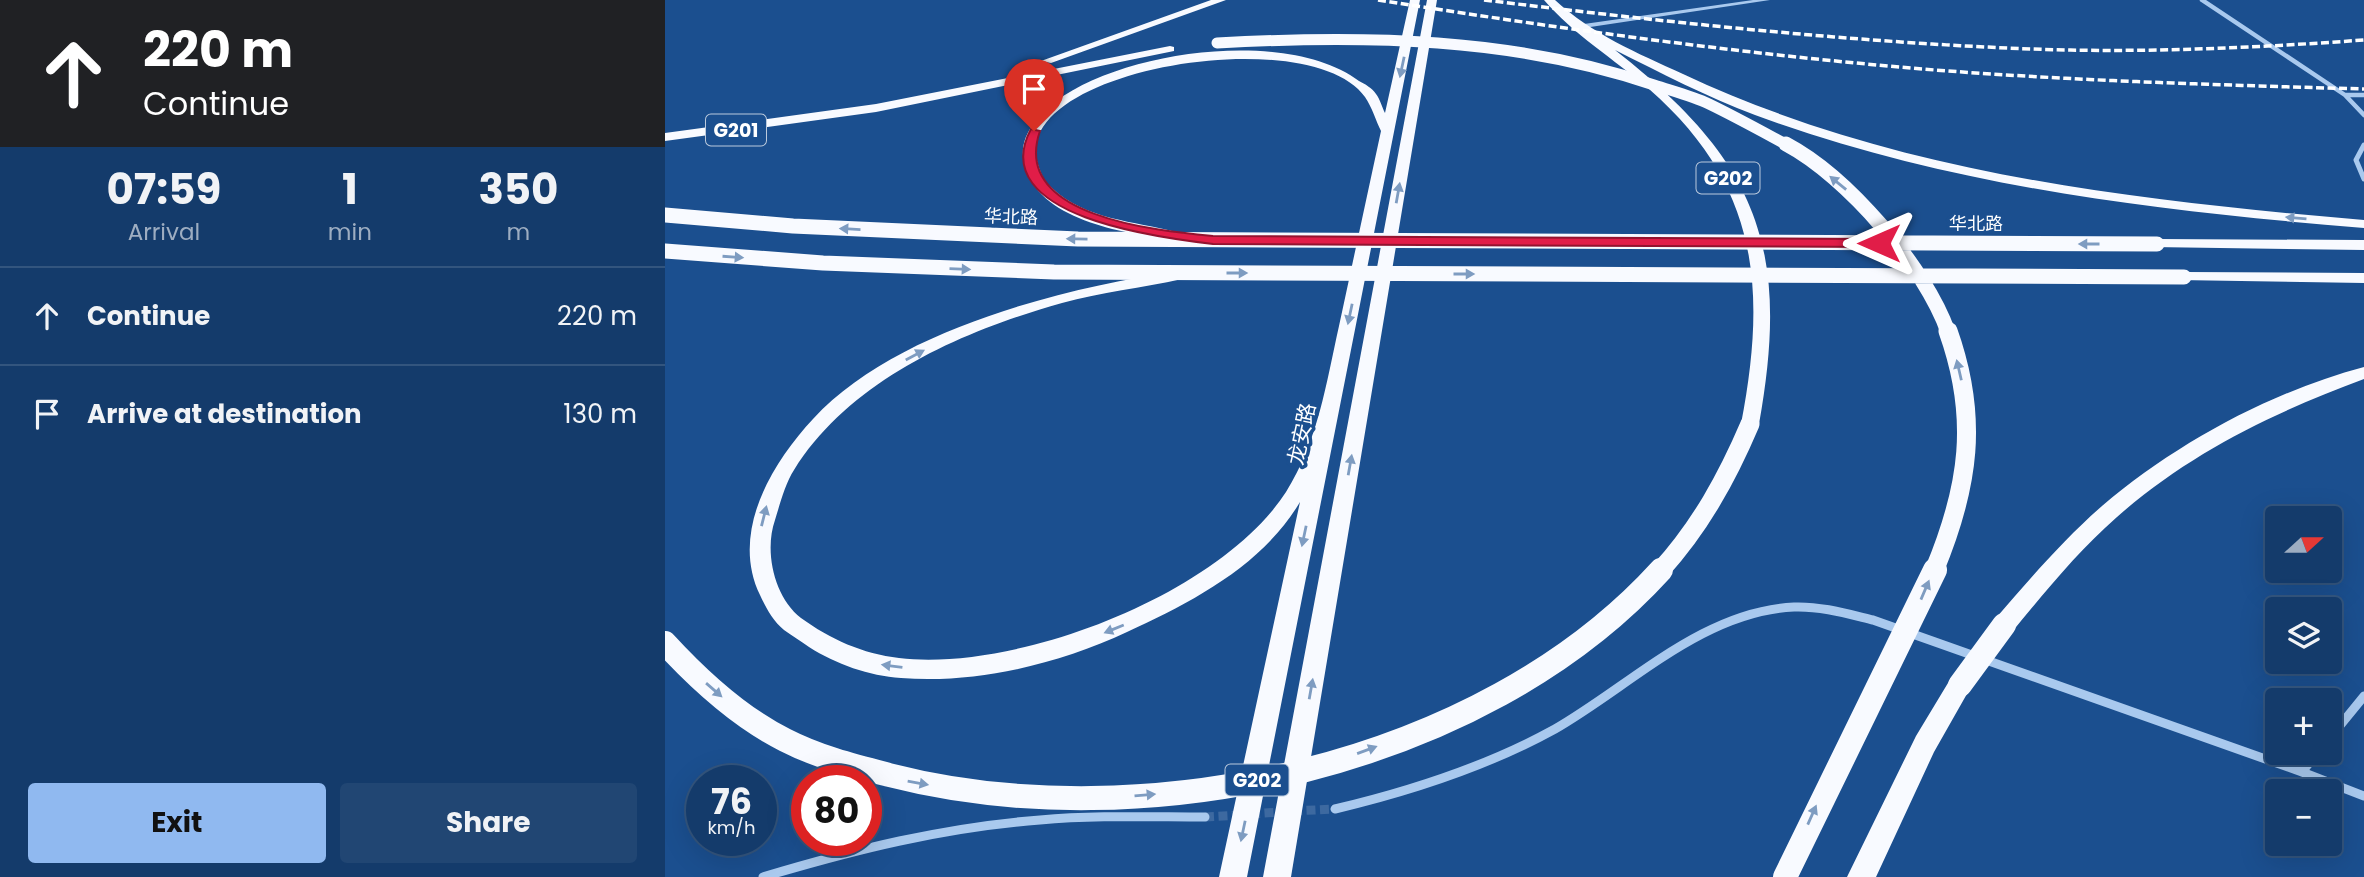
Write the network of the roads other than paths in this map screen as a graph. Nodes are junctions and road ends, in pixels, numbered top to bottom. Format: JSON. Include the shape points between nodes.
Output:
{"nodes":[{"id":1,"x":1221,"y":0,"type":"edge"},
{"id":2,"x":1415,"y":0,"type":"edge"},
{"id":3,"x":1432,"y":0,"type":"edge"},
{"id":4,"x":1549,"y":0,"type":"edge"},
{"id":5,"x":1767,"y":0,"type":"edge"},
{"id":6,"x":2202,"y":0,"type":"edge"},
{"id":7,"x":1577,"y":27,"type":"junction"},
{"id":8,"x":2364,"y":95,"type":"edge"},
{"id":9,"x":2345,"y":96,"type":"junction"},
{"id":10,"x":2364,"y":115,"type":"edge"},
{"id":11,"x":807,"y":119,"type":"junction"},
{"id":12,"x":1388,"y":134,"type":"junction"},
{"id":13,"x":665,"y":138,"type":"edge"},
{"id":14,"x":2364,"y":145,"type":"edge"},
{"id":15,"x":2364,"y":179,"type":"edge"},
{"id":16,"x":665,"y":215,"type":"edge"},
{"id":17,"x":2364,"y":223,"type":"edge"},
{"id":18,"x":1213,"y":240,"type":"junction"},
{"id":19,"x":2364,"y":245,"type":"edge"},
{"id":20,"x":665,"y":251,"type":"edge"},
{"id":21,"x":1208,"y":273,"type":"junction"},
{"id":22,"x":2364,"y":278,"type":"edge"},
{"id":23,"x":2364,"y":373,"type":"edge"},
{"id":24,"x":1325,"y":435,"type":"junction"},
{"id":25,"x":665,"y":643,"type":"edge"},
{"id":26,"x":2364,"y":696,"type":"edge"},
{"id":27,"x":2342,"y":723,"type":"edge"},
{"id":28,"x":2308,"y":765,"type":"edge"},
{"id":29,"x":2302,"y":772,"type":"junction"},
{"id":30,"x":2364,"y":796,"type":"edge"},
{"id":31,"x":1335,"y":809,"type":"tunnel mouth"},
{"id":32,"x":1205,"y":817,"type":"tunnel mouth"},
{"id":33,"x":763,"y":877,"type":"edge"},
{"id":34,"x":1233,"y":877,"type":"edge"},
{"id":35,"x":1277,"y":877,"type":"edge"},
{"id":36,"x":1785,"y":877,"type":"edge"},
{"id":37,"x":1861,"y":877,"type":"edge"}],
"edges":[{"from":1,"to":11,"type":"highway","via":[[1043,63],[950,89]]},
{"from":2,"to":12,"type":"highway","name":"龙安路","one_way":true},
{"from":35,"to":3,"type":"highway","one_way":true},
{"from":4,"to":7,"type":"highway","number":"G202"},
{"from":5,"to":7,"type":"street"},
{"from":6,"to":9,"type":"street"},
{"from":17,"to":7,"type":"highway","one_way":true,"via":[[2158,204],[1935,162],[1763,113]]},
{"from":25,"to":7,"type":"highway","number":"G202","one_way":true,"bridge":true,"via":[[731,705],[775,734],[830,758],[891,778],[969,792],[1049,798],[1217,788],[1289,773],[1424,729],[1499,696],[1559,660],[1663,569],[1705,519],[1733,470],[1750,424],[1765,335],[1761,260],[1737,194],[1698,133],[1654,88]]},
{"from":8,"to":9,"type":"street"},
{"from":9,"to":10,"type":"street"},
{"from":11,"to":13,"type":"highway","number":"G201"},
{"from":36,"to":11,"type":"highway","number":"G201","one_way":true,"bridge":true,"via":[[1919,604],[1957,508],[1967,462],[1961,375],[1937,303],[1894,237],[1838,182],[1750,125],[1647,82],[1535,53],[1417,38],[1300,37],[1177,48]]},
{"from":12,"to":18,"type":"highway","bridge":true,"via":[[1377,102],[1347,75],[1278,56],[1214,55],[1157,64],[1097,83],[1076,93],[1034,131],[1029,146],[1041,187],[1077,210],[1139,231]]},
{"from":12,"to":24,"type":"highway","name":"龙安路","one_way":true},
{"from":14,"to":15,"type":"street","via":[[2356,160]]},
{"from":18,"to":16,"type":"highway","name":"华北路","one_way":true,"bridge":true,"via":[[933,234]]},
{"from":19,"to":18,"type":"highway","name":"华北路","one_way":true,"bridge":true},
{"from":20,"to":21,"type":"highway","one_way":true,"bridge":true,"via":[[938,268]]},
{"from":21,"to":22,"type":"highway","one_way":true,"bridge":true},
{"from":24,"to":21,"type":"highway","one_way":true,"bridge":true,"via":[[1310,470],[1263,536],[1175,599],[1115,629],[1037,655],[938,669],[849,658],[789,622],[761,570],[759,539],[778,479],[823,420],[890,368],[966,331],[1047,303],[1131,283]]},
{"from":23,"to":37,"type":"highway","bridge":true,"via":[[2244,422],[2176,461],[2110,511],[2059,560],[1961,685],[1925,744]]},
{"from":24,"to":34,"type":"highway","name":"龙安路","one_way":true},
{"from":26,"to":27,"type":"street"},
{"from":28,"to":29,"type":"street"},
{"from":29,"to":30,"type":"street"},
{"from":29,"to":31,"type":"street","via":[[1873,620],[1829,609],[1791,607],[1731,621],[1700,635],[1615,693],[1495,759],[1441,782]]},
{"from":32,"to":33,"type":"street","via":[[1077,817],[1000,825],[906,841]]}]}
